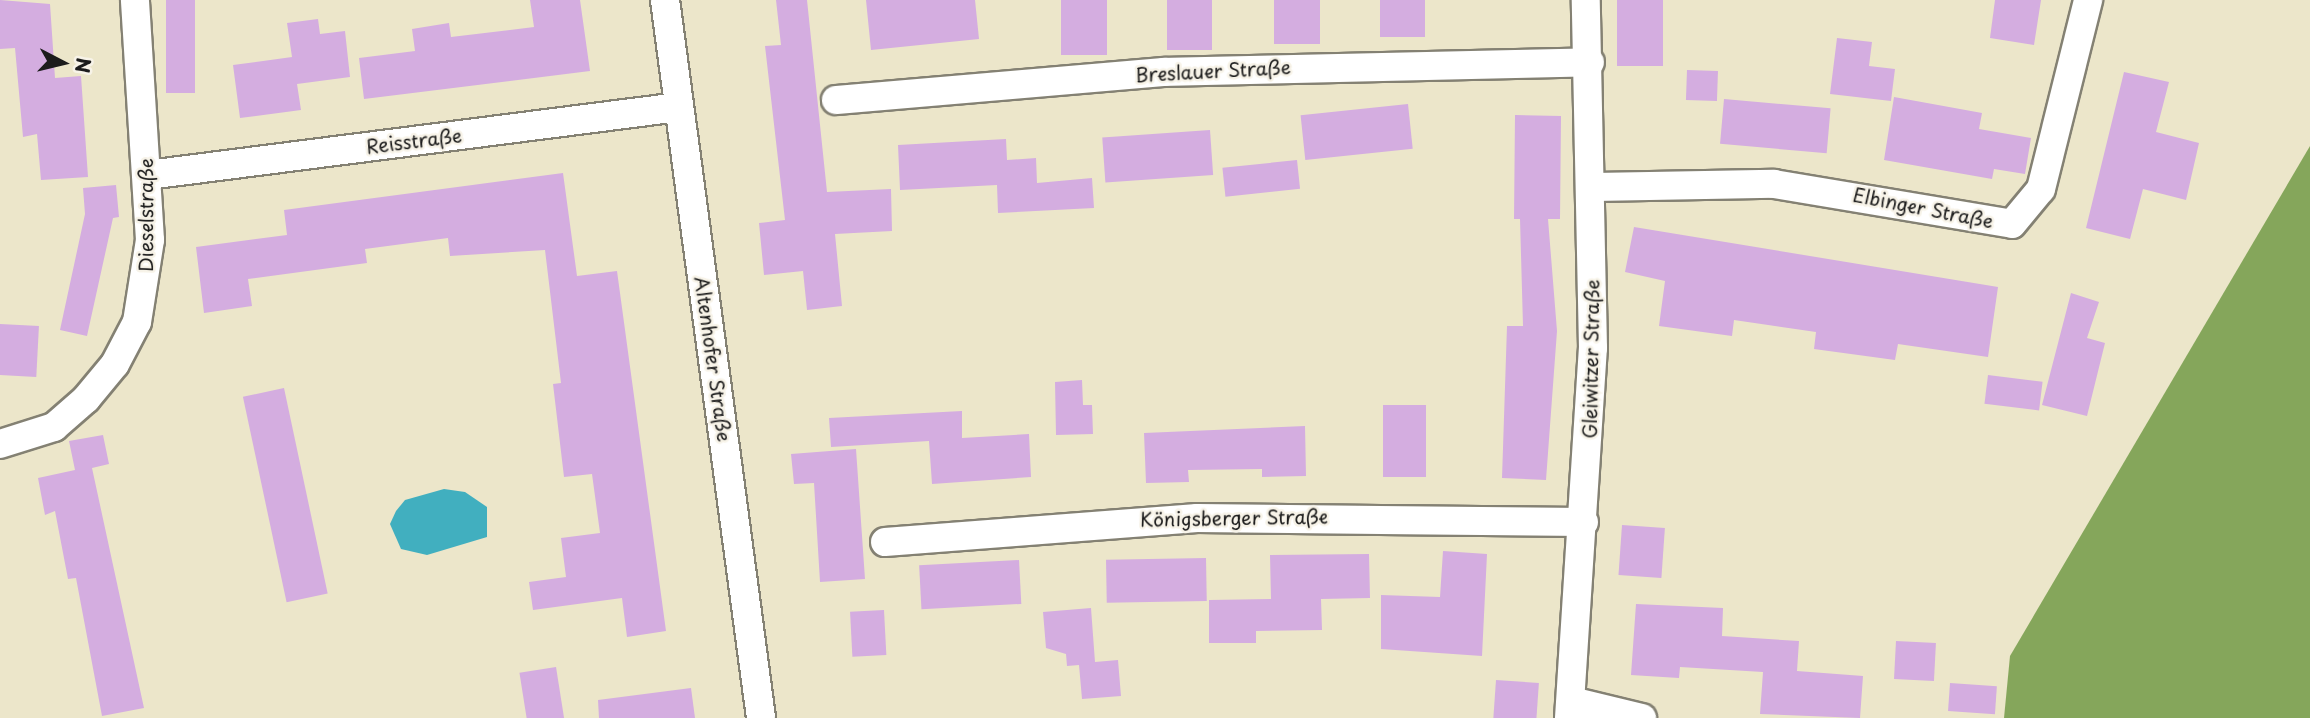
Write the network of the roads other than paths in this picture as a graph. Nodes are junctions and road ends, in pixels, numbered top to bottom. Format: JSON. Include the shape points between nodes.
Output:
{"nodes":[{"id":1,"x":135,"y":0,"type":"edge"},
{"id":2,"x":665,"y":0,"type":"edge"},
{"id":3,"x":1586,"y":0,"type":"edge"},
{"id":4,"x":2088,"y":0,"type":"edge"},
{"id":5,"x":1590,"y":62,"type":"junction"},
{"id":6,"x":836,"y":100,"type":"dead end"},
{"id":7,"x":679,"y":107,"type":"junction"},
{"id":8,"x":148,"y":175,"type":"junction"},
{"id":9,"x":1594,"y":187,"type":"junction"},
{"id":10,"x":0,"y":444,"type":"edge"},
{"id":11,"x":1584,"y":522,"type":"junction"},
{"id":12,"x":886,"y":542,"type":"dead end"},
{"id":13,"x":1570,"y":709,"type":"edge"},
{"id":14,"x":761,"y":718,"type":"edge"},
{"id":15,"x":1642,"y":718,"type":"edge"}],
"edges":[{"from":1,"to":8,"type":"street","name":"Dieselstraße"},
{"from":2,"to":7,"type":"street","name":"Altenhofer Straße"},
{"from":3,"to":5,"type":"street","name":"Gleiwitzer Straße"},
{"from":4,"to":9,"type":"street","name":"Elbinger Straße","via":[[2041,190],[2012,224],[1774,184]]},
{"from":5,"to":6,"type":"street","name":"Breslauer Straße","via":[[1164,72]]},
{"from":5,"to":9,"type":"street","name":"Gleiwitzer Straße"},
{"from":7,"to":8,"type":"street","name":"Reisstraße"},
{"from":7,"to":14,"type":"street","name":"Altenhofer Straße"},
{"from":8,"to":10,"type":"street","name":"Dieselstraße","via":[[147,281],[137,322],[115,364],[54,427]]},
{"from":9,"to":11,"type":"street","name":"Gleiwitzer Straße"},
{"from":11,"to":12,"type":"street","name":"Königsberger Straße","via":[[1197,518]]},
{"from":11,"to":13,"type":"street","name":"Gleiwitzer Straße"},
{"from":13,"to":15,"type":"street"}]}
